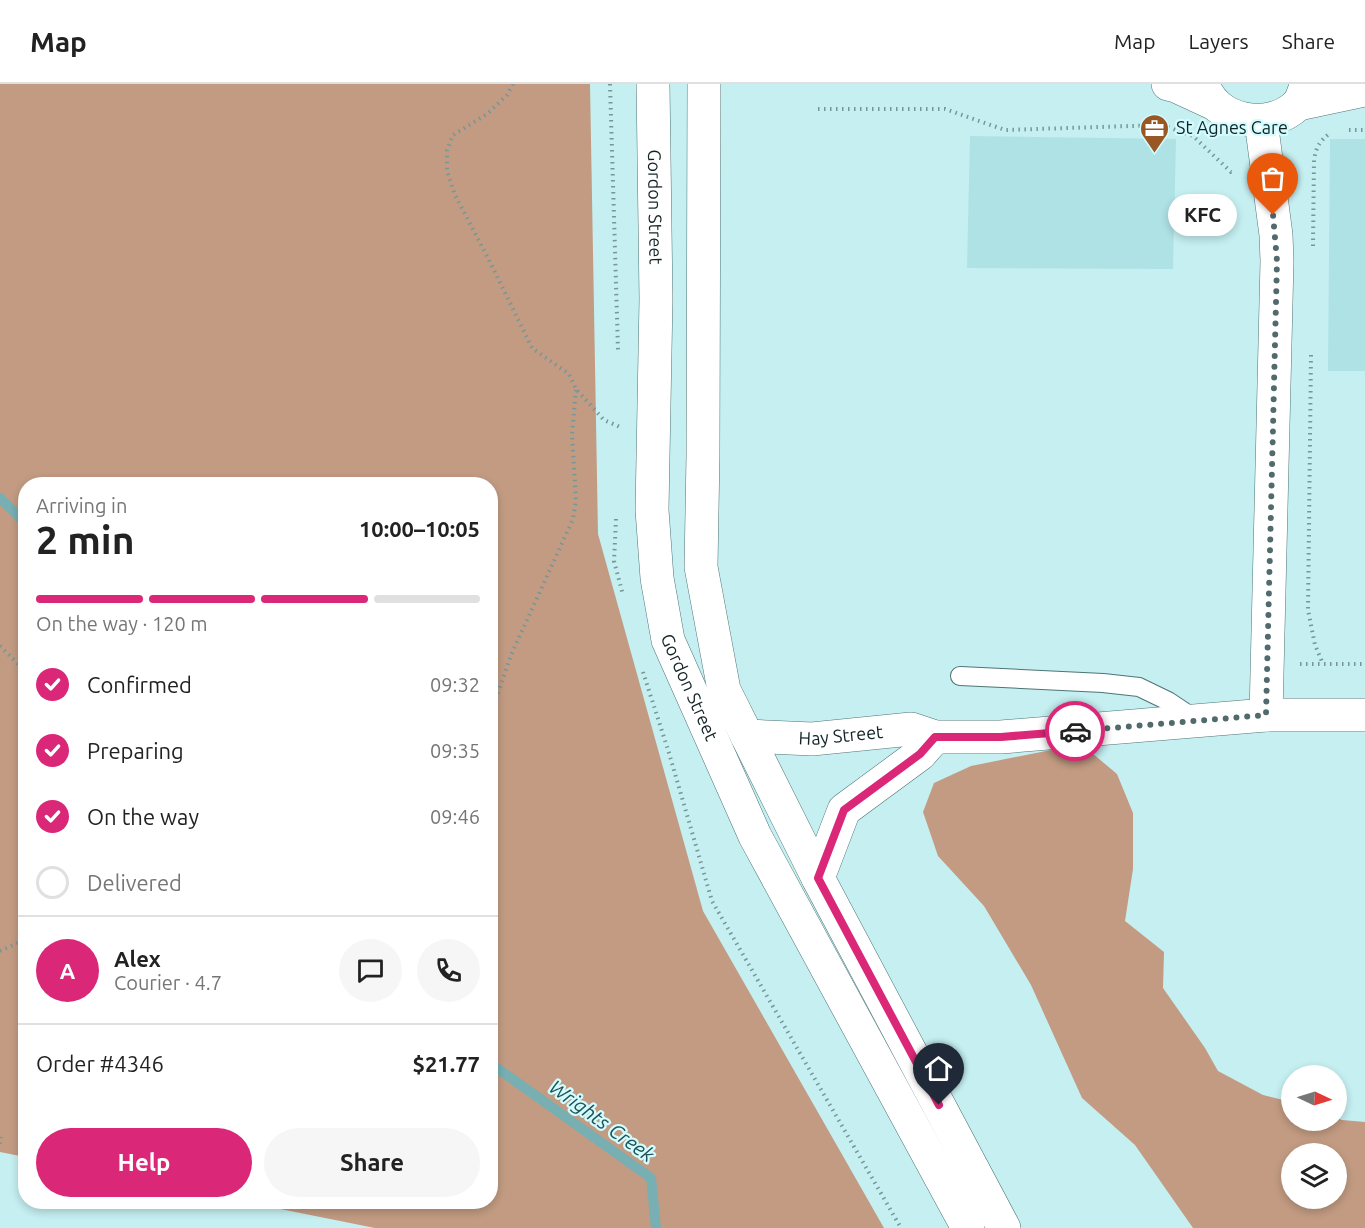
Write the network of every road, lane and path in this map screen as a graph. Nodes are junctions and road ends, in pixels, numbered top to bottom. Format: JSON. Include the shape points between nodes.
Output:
{"nodes":[{"id":1,"x":653,"y":84,"type":"edge"},
{"id":2,"x":704,"y":84,"type":"edge"},
{"id":3,"x":1168,"y":84,"type":"edge"},
{"id":4,"x":514,"y":85,"type":"edge"},
{"id":5,"x":1365,"y":90,"type":"edge"},
{"id":6,"x":1209,"y":94,"type":"edge"},
{"id":7,"x":1303,"y":94,"type":"edge"},
{"id":8,"x":818,"y":109,"type":"dead end"},
{"id":9,"x":1261,"y":121,"type":"junction"},
{"id":10,"x":1322,"y":139,"type":"dead end"},
{"id":11,"x":1240,"y":172,"type":"dead end"},
{"id":12,"x":1313,"y":250,"type":"dead end"},
{"id":13,"x":1311,"y":354,"type":"dead end"},
{"id":14,"x":576,"y":389,"type":"junction"},
{"id":15,"x":621,"y":427,"type":"dead end"},
{"id":16,"x":0,"y":646,"type":"edge"},
{"id":17,"x":18,"y":664,"type":"edge"},
{"id":18,"x":1307,"y":664,"type":"dead end"},
{"id":19,"x":1323,"y":664,"type":"junction"},
{"id":20,"x":1365,"y":664,"type":"edge"},
{"id":21,"x":960,"y":676,"type":"dead end"},
{"id":22,"x":498,"y":693,"type":"edge"},
{"id":23,"x":1266,"y":715,"type":"junction"},
{"id":24,"x":1365,"y":715,"type":"edge"},
{"id":25,"x":1197,"y":721,"type":"junction"},
{"id":26,"x":747,"y":736,"type":"junction"},
{"id":27,"x":935,"y":737,"type":"junction"},
{"id":28,"x":818,"y":878,"type":"junction"},
{"id":29,"x":18,"y":943,"type":"edge"},
{"id":30,"x":0,"y":951,"type":"edge"},
{"id":31,"x":2,"y":1137,"type":"dead end"},
{"id":32,"x":0,"y":1144,"type":"edge"},
{"id":33,"x":968,"y":1228,"type":"edge"},
{"id":34,"x":1004,"y":1228,"type":"edge"}],
"edges":[{"from":1,"to":33,"type":"main road","name":"Gordon Street","via":[[656,299],[652,510],[657,579],[668,640],[755,836]]},
{"from":2,"to":26,"type":"main road","name":"Gordon Street","via":[[701,567],[724,690]]},
{"from":3,"to":6,"type":"main road"},
{"from":4,"to":14,"type":"path","via":[[487,114],[453,135],[447,150],[447,171],[454,195],[532,348],[569,374]]},
{"from":5,"to":7,"type":"main road"},
{"from":6,"to":9,"type":"main road","via":[[1224,111],[1242,119]]},
{"from":7,"to":9,"type":"main road","via":[[1280,116]]},
{"from":8,"to":11,"type":"path","via":[[945,109],[1005,130],[1162,125],[1193,136],[1231,172]]},
{"from":9,"to":23,"type":"main road","via":[[1277,261]]},
{"from":10,"to":12,"type":"path","via":[[1314,160]]},
{"from":13,"to":19,"type":"path","via":[[1308,610]]},
{"from":14,"to":15,"type":"path","via":[[604,420]]},
{"from":14,"to":22,"type":"path","via":[[573,519],[511,655]]},
{"from":16,"to":17,"type":"path"},
{"from":18,"to":19,"type":"path"},
{"from":19,"to":20,"type":"path"},
{"from":21,"to":25,"type":"lane","via":[[1139,687]]},
{"from":23,"to":24,"type":"main road","name":"Hay Street"},
{"from":23,"to":25,"type":"main road","name":"Hay Street"},
{"from":25,"to":27,"type":"main road","name":"Hay Street","via":[[1001,737]]},
{"from":26,"to":27,"type":"main road","name":"Hay Street","via":[[812,739],[911,729]]},
{"from":26,"to":28,"type":"main road","name":"Gordon Street"},
{"from":27,"to":28,"type":"main road","via":[[920,754],[844,810]]},
{"from":28,"to":34,"type":"main road","name":"Gordon Street"},
{"from":29,"to":30,"type":"path"},
{"from":31,"to":32,"type":"path"}]}
